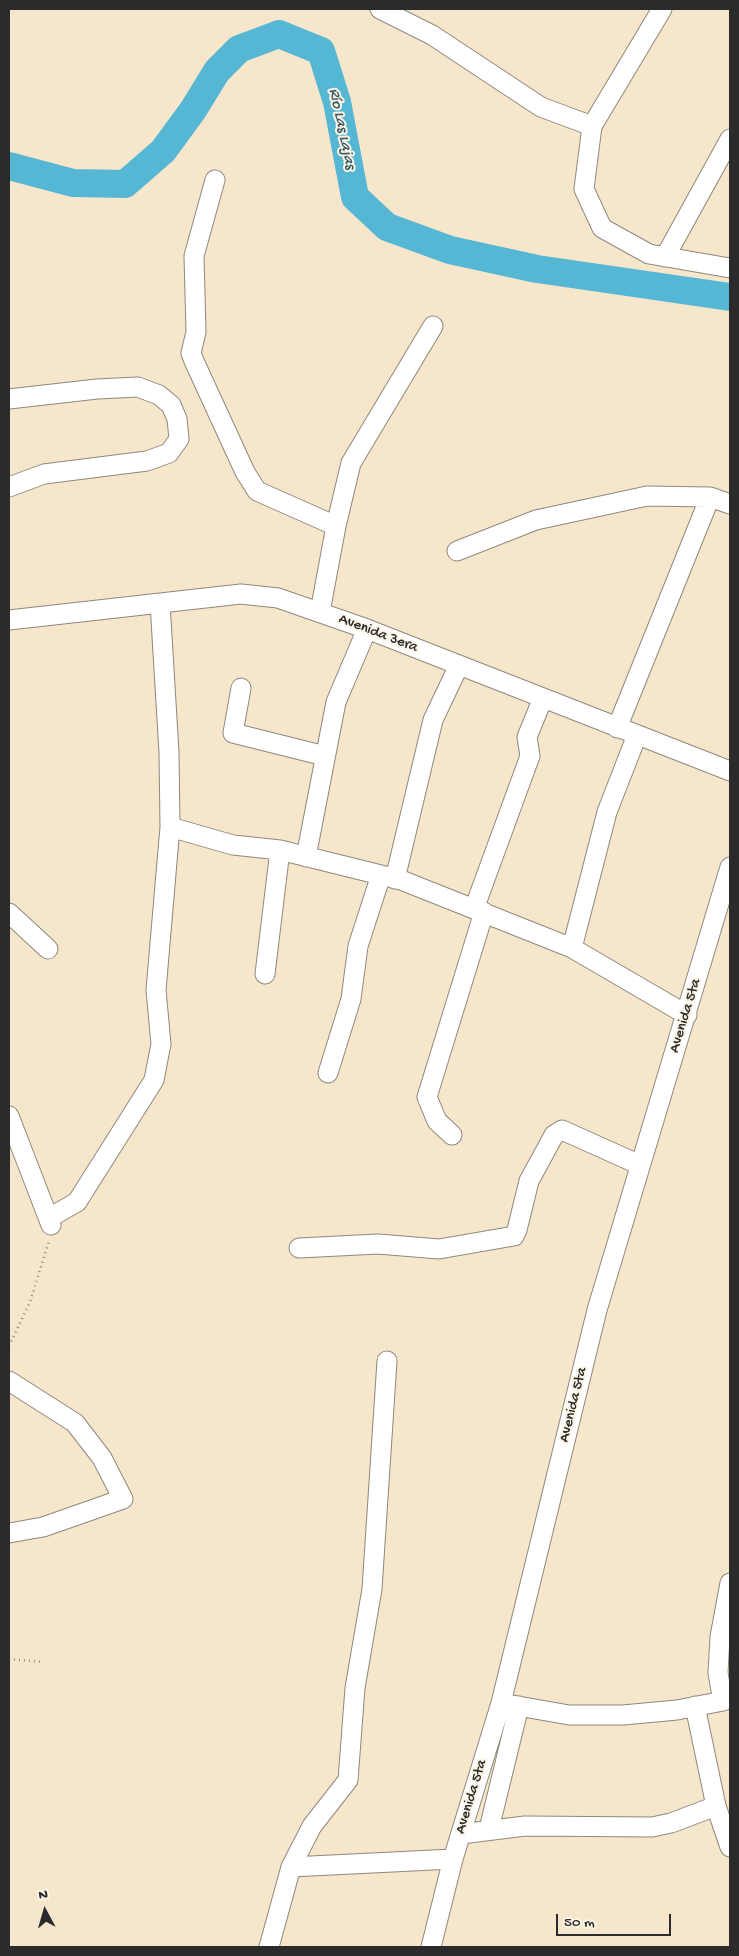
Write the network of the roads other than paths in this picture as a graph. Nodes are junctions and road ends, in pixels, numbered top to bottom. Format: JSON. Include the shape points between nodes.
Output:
{"nodes":[{"id":1,"x":380,"y":9,"type":"edge"},
{"id":2,"x":662,"y":9,"type":"edge"},
{"id":3,"x":592,"y":126,"type":"junction"},
{"id":4,"x":730,"y":140,"type":"edge"},
{"id":5,"x":214,"y":180,"type":"dead end"},
{"id":6,"x":666,"y":257,"type":"junction"},
{"id":7,"x":730,"y":268,"type":"edge"},
{"id":8,"x":434,"y":326,"type":"dead end"},
{"id":9,"x":9,"y":399,"type":"edge"},
{"id":10,"x":9,"y":488,"type":"edge"},
{"id":11,"x":710,"y":496,"type":"junction"},
{"id":12,"x":730,"y":504,"type":"edge"},
{"id":13,"x":336,"y":526,"type":"junction"},
{"id":14,"x":457,"y":550,"type":"dead end"},
{"id":15,"x":160,"y":603,"type":"junction"},
{"id":16,"x":320,"y":612,"type":"junction"},
{"id":17,"x":9,"y":620,"type":"edge"},
{"id":18,"x":367,"y":629,"type":"junction"},
{"id":19,"x":459,"y":665,"type":"junction"},
{"id":20,"x":242,"y":688,"type":"dead end"},
{"id":21,"x":543,"y":698,"type":"junction"},
{"id":22,"x":617,"y":728,"type":"junction"},
{"id":23,"x":638,"y":735,"type":"junction"},
{"id":24,"x":325,"y":756,"type":"junction"},
{"id":25,"x":730,"y":771,"type":"edge"},
{"id":26,"x":170,"y":827,"type":"junction"},
{"id":27,"x":280,"y":850,"type":"junction"},
{"id":28,"x":306,"y":857,"type":"junction"},
{"id":29,"x":730,"y":867,"type":"edge"},
{"id":30,"x":388,"y":877,"type":"junction"},
{"id":31,"x":479,"y":911,"type":"junction"},
{"id":32,"x":9,"y":913,"type":"edge"},
{"id":33,"x":572,"y":948,"type":"junction"},
{"id":34,"x":48,"y":949,"type":"dead end"},
{"id":35,"x":265,"y":974,"type":"dead end"},
{"id":36,"x":687,"y":1015,"type":"junction"},
{"id":37,"x":328,"y":1073,"type":"dead end"},
{"id":38,"x":9,"y":1116,"type":"edge"},
{"id":39,"x":452,"y":1135,"type":"dead end"},
{"id":40,"x":640,"y":1165,"type":"junction"},
{"id":41,"x":299,"y":1248,"type":"dead end"},
{"id":42,"x":387,"y":1361,"type":"dead end"},
{"id":43,"x":9,"y":1381,"type":"edge"},
{"id":44,"x":9,"y":1533,"type":"edge"},
{"id":45,"x":730,"y":1583,"type":"edge"},
{"id":46,"x":727,"y":1699,"type":"edge"},
{"id":47,"x":510,"y":1705,"type":"junction"},
{"id":48,"x":695,"y":1706,"type":"junction"},
{"id":49,"x":716,"y":1806,"type":"junction"},
{"id":50,"x":489,"y":1829,"type":"junction"},
{"id":51,"x":461,"y":1834,"type":"junction"},
{"id":52,"x":730,"y":1847,"type":"edge"},
{"id":53,"x":453,"y":1859,"type":"junction"},
{"id":54,"x":291,"y":1866,"type":"junction"},
{"id":55,"x":269,"y":1947,"type":"edge"},
{"id":56,"x":431,"y":1947,"type":"edge"}],
"edges":[{"from":1,"to":3,"type":"street","via":[[432,36],[540,107]]},
{"from":2,"to":3,"type":"street"},
{"from":3,"to":6,"type":"street","via":[[584,189],[602,228],[649,254]]},
{"from":4,"to":6,"type":"street"},
{"from":5,"to":13,"type":"street","via":[[194,256],[196,332],[191,352],[194,361],[245,472],[257,491]]},
{"from":6,"to":7,"type":"street"},
{"from":8,"to":13,"type":"street","via":[[351,462]]},
{"from":9,"to":10,"type":"street","via":[[138,387],[159,395],[171,406],[177,419],[179,439],[169,454],[147,461],[44,474]]},
{"from":11,"to":12,"type":"street"},
{"from":11,"to":14,"type":"street","via":[[647,496],[536,520]]},
{"from":11,"to":22,"type":"street"},
{"from":13,"to":16,"type":"street"},
{"from":15,"to":16,"type":"street","name":"Avenida 3era","via":[[260,594]]},
{"from":15,"to":17,"type":"street","name":"Avenida 3era"},
{"from":15,"to":26,"type":"street"},
{"from":16,"to":18,"type":"street","name":"Avenida 3era"},
{"from":18,"to":19,"type":"street","name":"Avenida 3era"},
{"from":18,"to":24,"type":"street","via":[[336,702]]},
{"from":19,"to":21,"type":"street","name":"Avenida 3era"},
{"from":19,"to":30,"type":"street","via":[[433,720]]},
{"from":20,"to":24,"type":"street","via":[[233,733]]},
{"from":21,"to":22,"type":"street","name":"Avenida 3era"},
{"from":21,"to":31,"type":"street","via":[[527,737],[530,756]]},
{"from":22,"to":23,"type":"street","name":"Avenida 3era"},
{"from":23,"to":25,"type":"street","name":"Avenida 3era"},
{"from":23,"to":33,"type":"street","via":[[608,812]]},
{"from":24,"to":28,"type":"street"},
{"from":26,"to":27,"type":"street","via":[[233,845]]},
{"from":26,"to":38,"type":"street","via":[[156,990],[161,1044],[154,1080],[76,1202],[50,1222]]},
{"from":27,"to":28,"type":"street"},
{"from":27,"to":35,"type":"street"},
{"from":28,"to":30,"type":"street"},
{"from":29,"to":36,"type":"street","name":"Avenida 5ta"},
{"from":30,"to":31,"type":"street"},
{"from":30,"to":37,"type":"street","via":[[358,946],[350,998]]},
{"from":31,"to":33,"type":"street"},
{"from":31,"to":39,"type":"street","via":[[427,1097],[437,1121]]},
{"from":32,"to":34,"type":"street"},
{"from":33,"to":36,"type":"street"},
{"from":36,"to":40,"type":"street","name":"Avenida 5ta"},
{"from":40,"to":41,"type":"street","via":[[562,1130],[554,1135],[529,1181],[514,1236],[439,1249],[378,1244]]},
{"from":40,"to":47,"type":"street","name":"Avenida 5ta","via":[[597,1310]]},
{"from":42,"to":54,"type":"street","via":[[372,1589],[355,1688],[348,1780],[312,1826]]},
{"from":43,"to":44,"type":"street","via":[[75,1423],[102,1458],[123,1499],[44,1527]]},
{"from":45,"to":46,"type":"street","via":[[720,1636],[718,1673]]},
{"from":46,"to":48,"type":"street"},
{"from":47,"to":48,"type":"street","via":[[568,1714],[623,1715]]},
{"from":47,"to":50,"type":"street"},
{"from":47,"to":51,"type":"street","name":"Avenida 5ta"},
{"from":48,"to":49,"type":"street"},
{"from":49,"to":50,"type":"street","via":[[652,1827],[525,1826]]},
{"from":49,"to":52,"type":"street"},
{"from":50,"to":51,"type":"street"},
{"from":51,"to":53,"type":"street","name":"Avenida 5ta"},
{"from":53,"to":54,"type":"street"},
{"from":53,"to":56,"type":"street","name":"Avenida 5ta"},
{"from":54,"to":55,"type":"street"}]}
